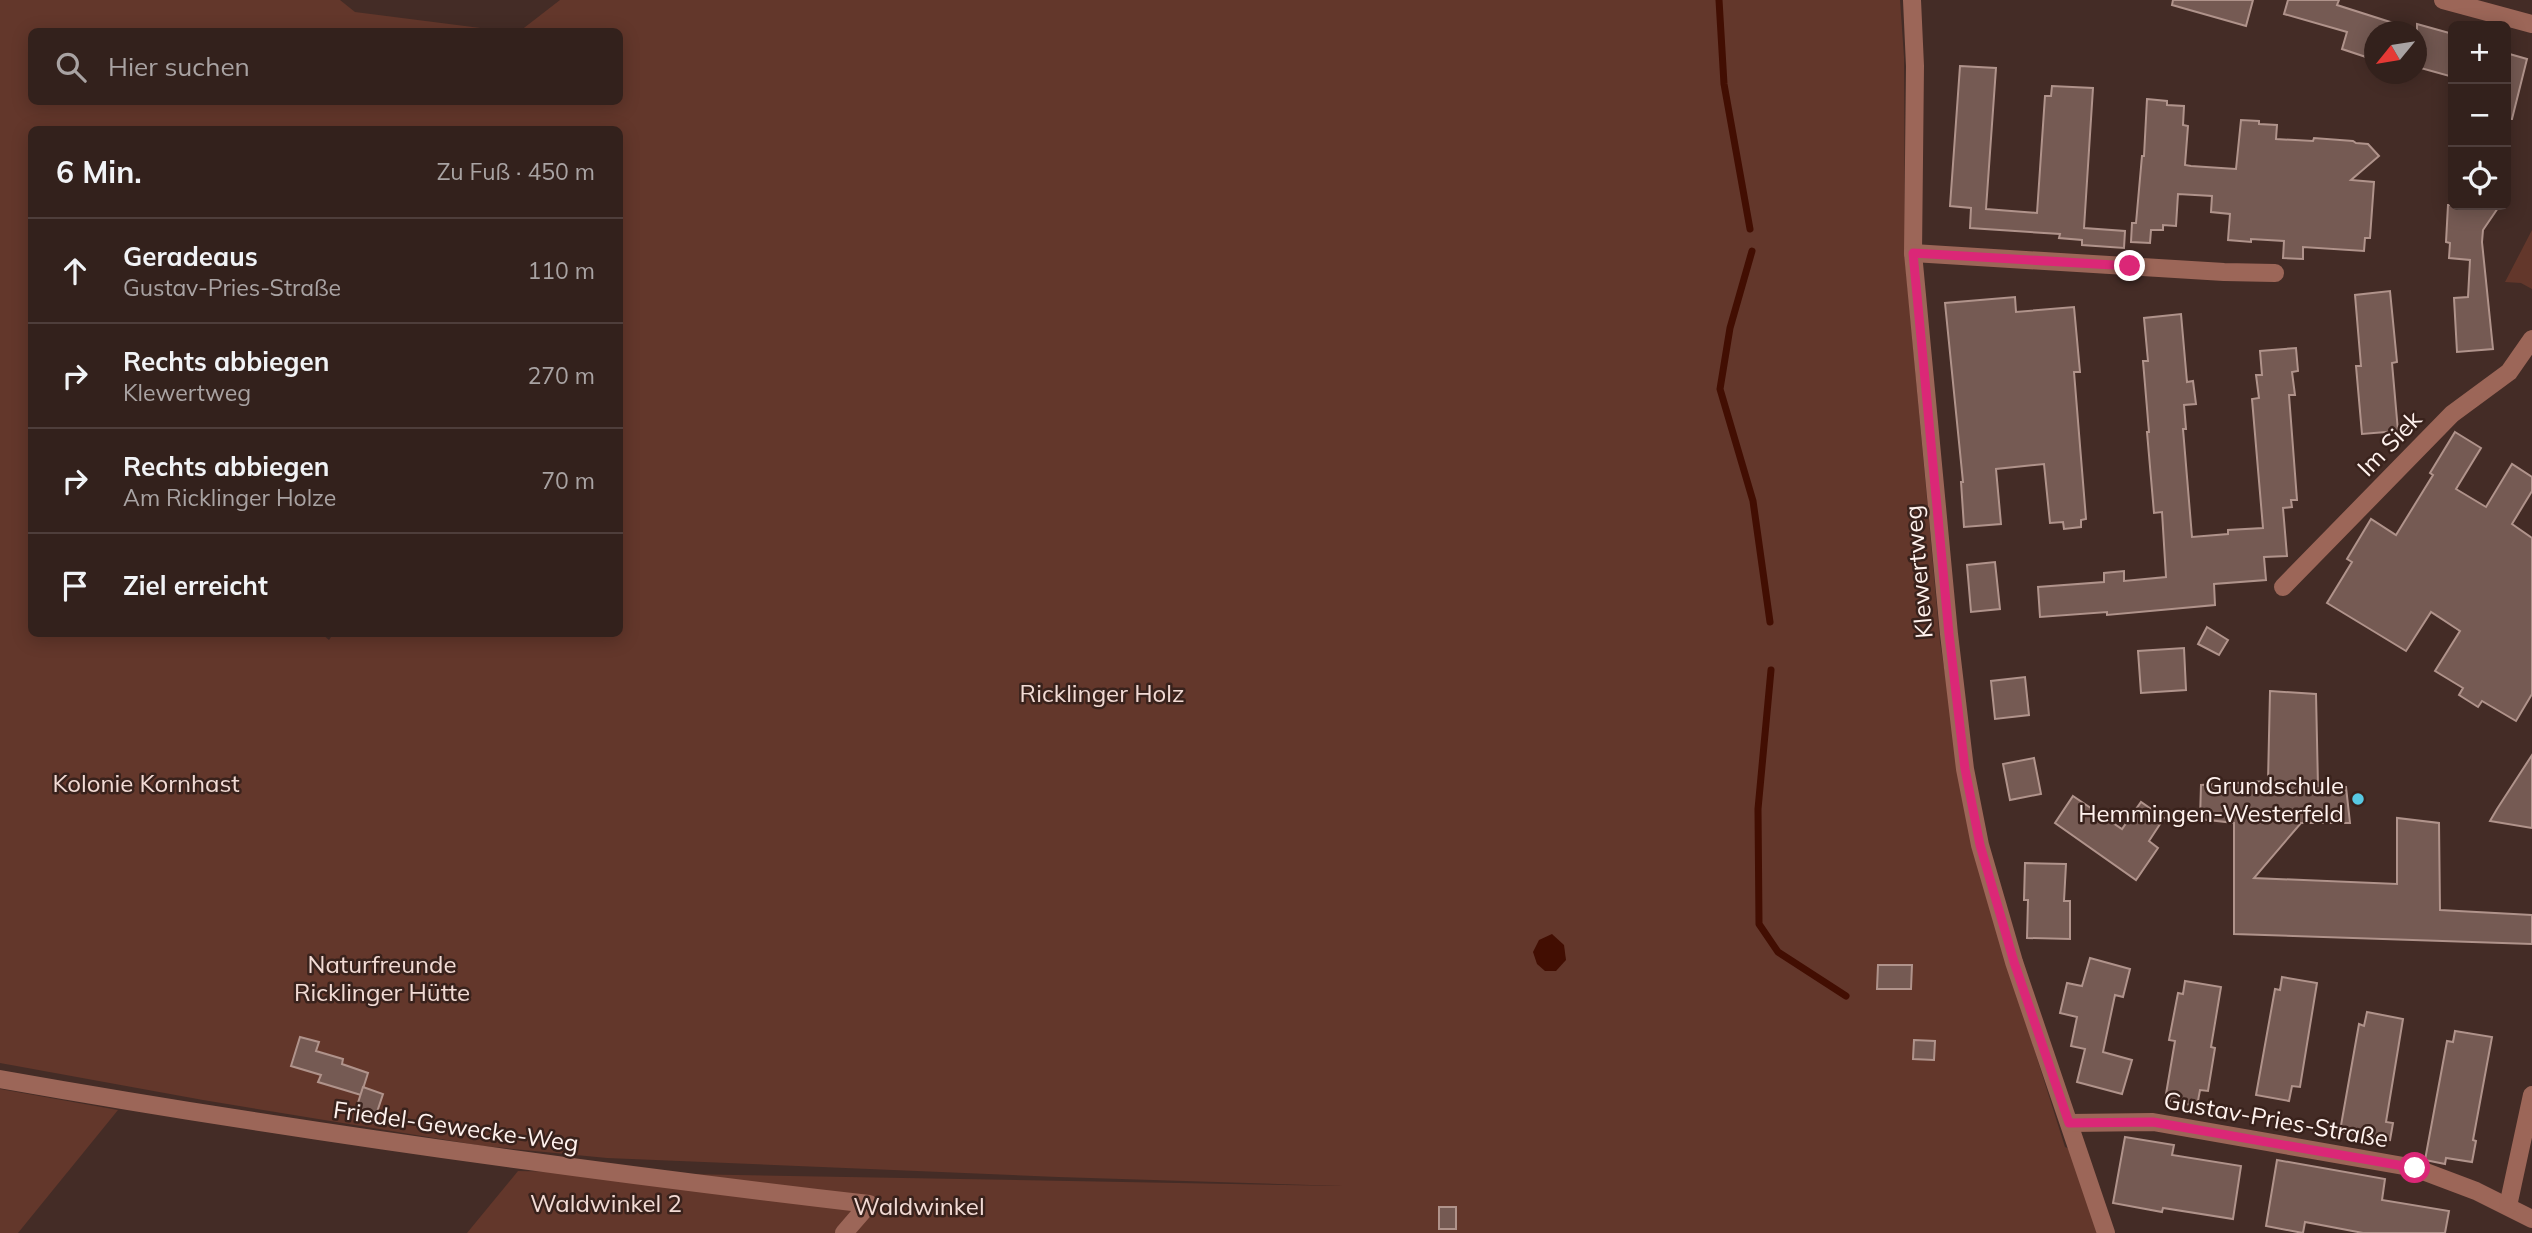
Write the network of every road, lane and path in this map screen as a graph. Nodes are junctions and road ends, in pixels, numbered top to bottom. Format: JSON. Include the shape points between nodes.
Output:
{"nodes":[{"id":1,"x":1912,"y":0,"type":"edge"},
{"id":2,"x":2443,"y":0,"type":"edge"},
{"id":3,"x":2532,"y":24,"type":"edge"},
{"id":4,"x":1913,"y":253,"type":"junction"},
{"id":5,"x":2276,"y":273,"type":"dead end"},
{"id":6,"x":2532,"y":339,"type":"edge"},
{"id":7,"x":2283,"y":587,"type":"dead end"},
{"id":8,"x":0,"y":1079,"type":"edge"},
{"id":9,"x":2532,"y":1095,"type":"edge"},
{"id":10,"x":2069,"y":1123,"type":"junction"},
{"id":11,"x":2508,"y":1206,"type":"junction"},
{"id":12,"x":2532,"y":1219,"type":"edge"},
{"id":13,"x":844,"y":1233,"type":"edge"},
{"id":14,"x":2106,"y":1233,"type":"edge"}],
"edges":[{"from":1,"to":4,"type":"street","name":"Klewertweg"},
{"from":2,"to":3,"type":"street"},
{"from":4,"to":5,"type":"street"},
{"from":4,"to":10,"type":"street","name":"Klewertweg","via":[[1965,769],[1980,845],[2014,962]]},
{"from":6,"to":7,"type":"street","name":"Im Siek","via":[[2509,372],[2452,414]]},
{"from":8,"to":13,"type":"street","name":"Friedel-Gewecke-Weg","via":[[195,1113],[869,1204]]},
{"from":9,"to":11,"type":"street"},
{"from":10,"to":11,"type":"street","name":"Gustav-Pries-Straße","via":[[2153,1122],[2326,1151],[2415,1168]]},
{"from":10,"to":14,"type":"street","name":"Klewertweg"},
{"from":11,"to":12,"type":"street","name":"Gustav-Pries-Straße"}]}
